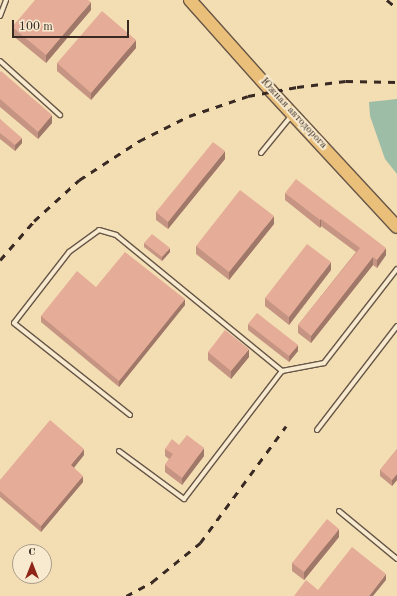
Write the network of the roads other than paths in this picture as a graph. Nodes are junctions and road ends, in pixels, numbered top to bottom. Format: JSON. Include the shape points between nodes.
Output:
{"nodes":[{"id":1,"x":6,"y":0,"type":"edge"},
{"id":2,"x":190,"y":0,"type":"edge"},
{"id":3,"x":0,"y":16,"type":"edge"},
{"id":4,"x":0,"y":61,"type":"edge"},
{"id":5,"x":60,"y":115,"type":"dead end"},
{"id":6,"x":292,"y":115,"type":"junction"},
{"id":7,"x":261,"y":153,"type":"dead end"},
{"id":8,"x":397,"y":227,"type":"edge"},
{"id":9,"x":397,"y":269,"type":"edge"},
{"id":10,"x":397,"y":326,"type":"edge"},
{"id":11,"x":282,"y":371,"type":"junction"},
{"id":12,"x":130,"y":414,"type":"dead end"},
{"id":13,"x":317,"y":430,"type":"dead end"},
{"id":14,"x":119,"y":451,"type":"dead end"},
{"id":15,"x":339,"y":512,"type":"dead end"},
{"id":16,"x":397,"y":559,"type":"edge"}],
"edges":[{"from":1,"to":3,"type":"lane"},
{"from":2,"to":6,"type":"main road","name":"Южная автодорога"},
{"from":4,"to":5,"type":"lane"},
{"from":6,"to":7,"type":"lane"},
{"from":6,"to":8,"type":"main road","name":"Южная автодорога"},
{"from":9,"to":11,"type":"lane","via":[[324,363]]},
{"from":10,"to":13,"type":"lane"},
{"from":11,"to":12,"type":"lane","via":[[116,235],[99,230],[69,252],[14,323]]},
{"from":11,"to":14,"type":"lane","via":[[184,499]]},
{"from":15,"to":16,"type":"lane"}]}
